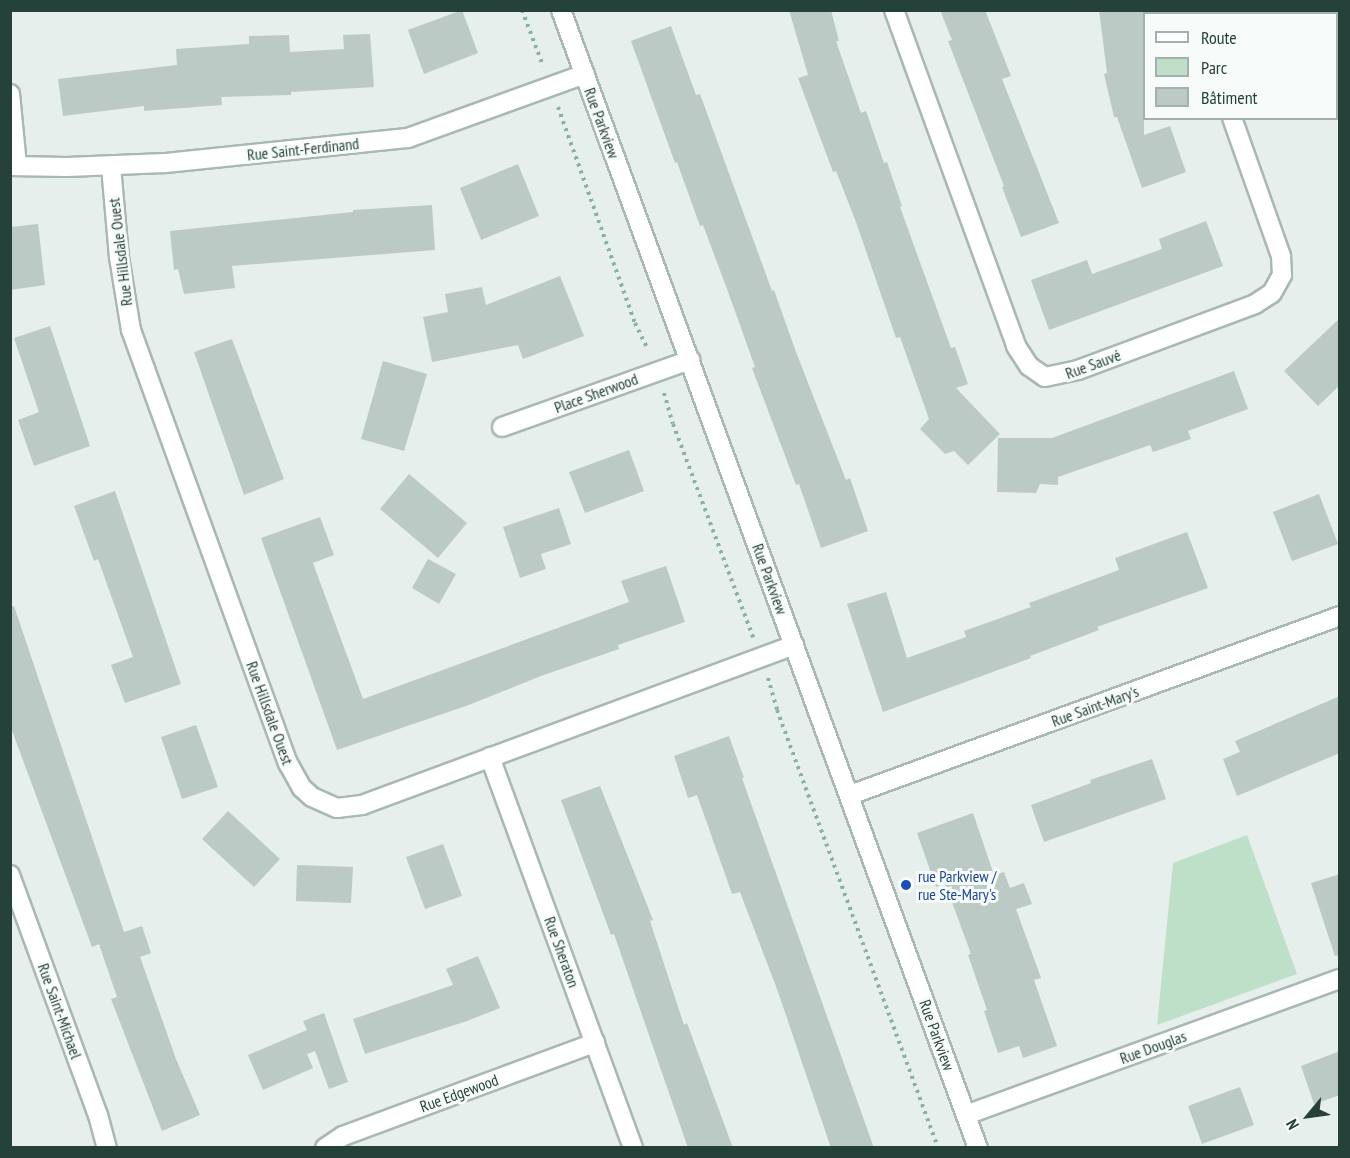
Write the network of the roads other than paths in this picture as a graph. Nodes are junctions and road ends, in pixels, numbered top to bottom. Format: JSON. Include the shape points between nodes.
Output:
{"nodes":[{"id":1,"x":561,"y":10,"type":"edge"},
{"id":2,"x":894,"y":10,"type":"edge"},
{"id":3,"x":585,"y":74,"type":"junction"},
{"id":4,"x":10,"y":94,"type":"edge"},
{"id":5,"x":1233,"y":120,"type":"edge"},
{"id":6,"x":14,"y":166,"type":"edge"},
{"id":7,"x":111,"y":166,"type":"junction"},
{"id":8,"x":690,"y":360,"type":"junction"},
{"id":9,"x":502,"y":427,"type":"dead end"},
{"id":10,"x":1340,"y":616,"type":"edge"},
{"id":11,"x":794,"y":645,"type":"junction"},
{"id":12,"x":490,"y":757,"type":"junction"},
{"id":13,"x":850,"y":795,"type":"junction"},
{"id":14,"x":10,"y":875,"type":"edge"},
{"id":15,"x":1340,"y":979,"type":"edge"},
{"id":16,"x":595,"y":1043,"type":"junction"},
{"id":17,"x":966,"y":1115,"type":"junction"},
{"id":18,"x":107,"y":1148,"type":"edge"},
{"id":19,"x":325,"y":1148,"type":"edge"},
{"id":20,"x":633,"y":1148,"type":"edge"},
{"id":21,"x":978,"y":1148,"type":"edge"}],
"edges":[{"from":1,"to":3,"type":"street","name":"Rue Parkview"},
{"from":2,"to":5,"type":"street","name":"Rue Sauvé","via":[[1016,346],[1029,366],[1045,377],[1078,370],[1255,304],[1272,293],[1282,275],[1281,256]]},
{"from":3,"to":7,"type":"street","name":"Rue Saint-Ferdinand","via":[[408,138]]},
{"from":3,"to":8,"type":"street","name":"Rue Parkview"},
{"from":4,"to":6,"type":"street"},
{"from":6,"to":7,"type":"street","name":"Rue Saint-Ferdinand"},
{"from":7,"to":12,"type":"street","name":"Rue Hillsdale Ouest","via":[[119,257],[131,330],[294,777],[324,804],[348,808]]},
{"from":8,"to":9,"type":"street","name":"Place Sherwood"},
{"from":8,"to":11,"type":"street","name":"Rue Parkview"},
{"from":10,"to":13,"type":"street","name":"Rue Saint-Mary's"},
{"from":11,"to":12,"type":"street","name":"Rue Hillsdale Ouest"},
{"from":11,"to":13,"type":"street","name":"Rue Parkview"},
{"from":12,"to":16,"type":"street","name":"Rue Sheraton"},
{"from":13,"to":17,"type":"street","name":"Rue Parkview"},
{"from":14,"to":18,"type":"street","name":"Rue Saint-Michael"},
{"from":15,"to":17,"type":"street","name":"Rue Douglas"},
{"from":16,"to":19,"type":"street","name":"Rue Edgewood","via":[[343,1136]]},
{"from":16,"to":20,"type":"street","name":"Rue Sheraton"},
{"from":17,"to":21,"type":"street","name":"Rue Parkview"}]}
